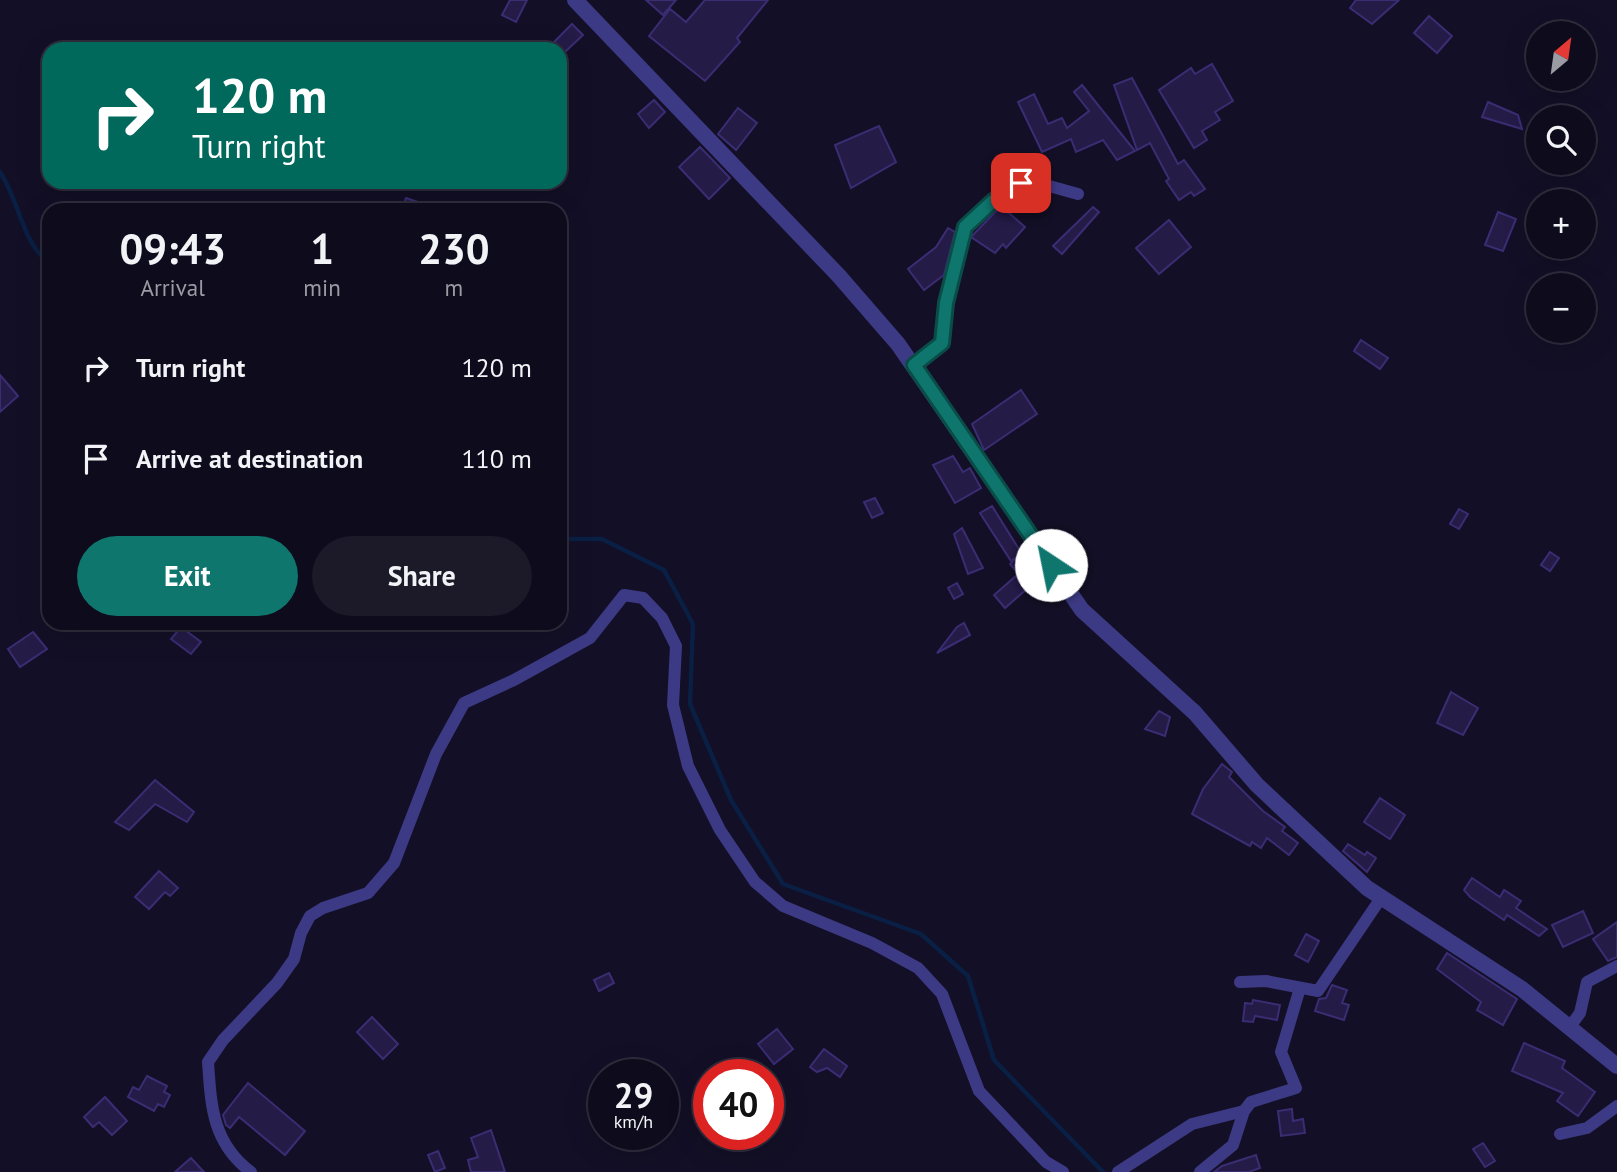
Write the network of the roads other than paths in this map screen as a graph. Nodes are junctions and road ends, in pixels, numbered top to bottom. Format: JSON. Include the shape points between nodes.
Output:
{"nodes":[{"id":1,"x":575,"y":0,"type":"edge"},
{"id":2,"x":1078,"y":194,"type":"dead end"},
{"id":3,"x":914,"y":365,"type":"junction"},
{"id":4,"x":1381,"y":898,"type":"junction"},
{"id":5,"x":1617,"y":966,"type":"edge"},
{"id":6,"x":1240,"y":982,"type":"dead end"},
{"id":7,"x":1300,"y":988,"type":"junction"},
{"id":8,"x":1569,"y":1028,"type":"junction"},
{"id":9,"x":1617,"y":1066,"type":"edge"},
{"id":10,"x":1617,"y":1107,"type":"edge"},
{"id":11,"x":1244,"y":1111,"type":"junction"},
{"id":12,"x":1560,"y":1135,"type":"dead end"},
{"id":13,"x":251,"y":1172,"type":"edge"},
{"id":14,"x":1063,"y":1172,"type":"edge"},
{"id":15,"x":1118,"y":1172,"type":"edge"},
{"id":16,"x":1200,"y":1172,"type":"edge"}],
"edges":[{"from":1,"to":3,"type":"street","via":[[830,266]]},
{"from":2,"to":3,"type":"street","via":[[1021,183],[965,227],[946,303],[942,343]]},
{"from":3,"to":4,"type":"street","via":[[1082,610],[1195,713],[1256,785]]},
{"from":4,"to":7,"type":"street","via":[[1318,991]]},
{"from":4,"to":8,"type":"street","via":[[1522,989]]},
{"from":5,"to":8,"type":"street","via":[[1587,982],[1580,1013]]},
{"from":6,"to":7,"type":"street","via":[[1266,981]]},
{"from":7,"to":11,"type":"street","via":[[1281,1052],[1296,1088],[1251,1102]]},
{"from":8,"to":9,"type":"street"},
{"from":10,"to":12,"type":"street","via":[[1587,1128]]},
{"from":11,"to":15,"type":"street","via":[[1192,1124]]},
{"from":11,"to":16,"type":"street","via":[[1233,1145]]},
{"from":13,"to":14,"type":"street","via":[[240,1164],[212,1120],[208,1062],[283,975],[310,916],[368,893],[394,863],[436,754],[464,703],[590,638],[624,595],[643,598],[662,618],[676,646],[673,705],[688,766],[720,830],[755,881],[783,906],[872,943],[918,968],[942,994],[979,1091],[1046,1162]]}]}
